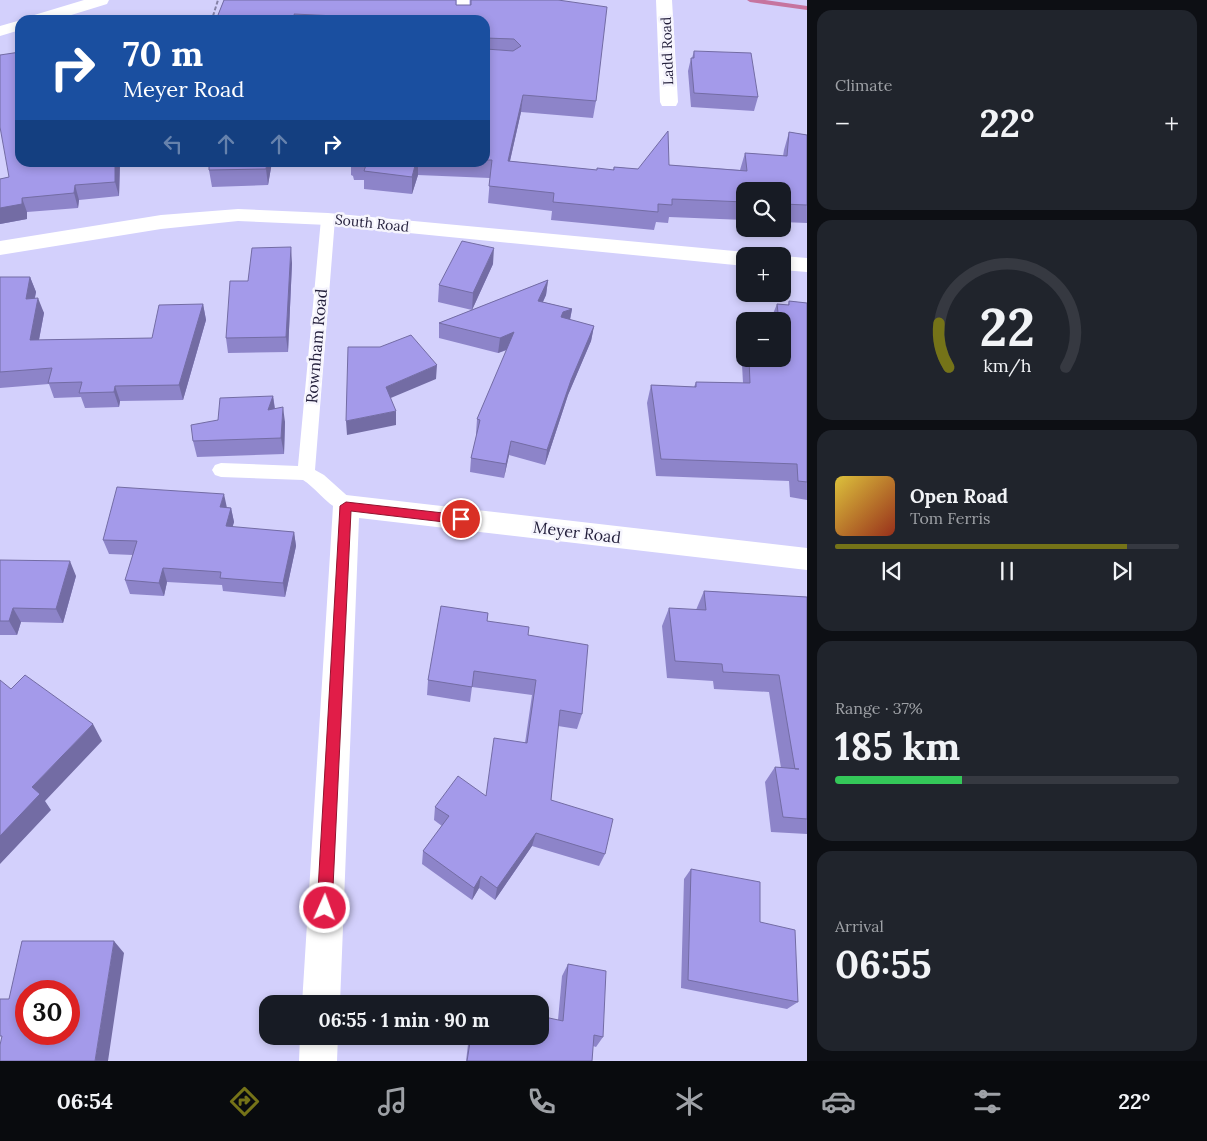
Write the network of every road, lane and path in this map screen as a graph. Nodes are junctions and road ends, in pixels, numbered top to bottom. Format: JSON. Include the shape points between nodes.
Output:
{"nodes":[{"id":1,"x":101,"y":0,"type":"edge"},
{"id":2,"x":218,"y":0,"type":"edge"},
{"id":3,"x":464,"y":0,"type":"edge"},
{"id":4,"x":664,"y":0,"type":"edge"},
{"id":5,"x":53,"y":15,"type":"edge"},
{"id":6,"x":214,"y":15,"type":"edge"},
{"id":7,"x":464,"y":15,"type":"edge"},
{"id":8,"x":15,"y":26,"type":"edge"},
{"id":9,"x":0,"y":31,"type":"edge"},
{"id":10,"x":669,"y":102,"type":"dead end"},
{"id":11,"x":328,"y":219,"type":"junction"},
{"id":12,"x":0,"y":248,"type":"edge"},
{"id":13,"x":736,"y":258,"type":"edge"},
{"id":14,"x":791,"y":264,"type":"edge"},
{"id":15,"x":807,"y":265,"type":"edge"},
{"id":16,"x":221,"y":470,"type":"dead end"},
{"id":17,"x":306,"y":473,"type":"junction"},
{"id":18,"x":346,"y":506,"type":"junction"},
{"id":19,"x":807,"y":559,"type":"edge"},
{"id":20,"x":321,"y":995,"type":"edge"},
{"id":21,"x":319,"y":1045,"type":"edge"},
{"id":22,"x":318,"y":1061,"type":"edge"}],
"edges":[{"from":1,"to":5,"type":"street"},
{"from":2,"to":6,"type":"path"},
{"from":3,"to":7,"type":"lane"},
{"from":4,"to":10,"type":"street","name":"Ladd Road"},
{"from":8,"to":9,"type":"street"},
{"from":11,"to":12,"type":"street","name":"South Road","via":[[238,215],[204,217]]},
{"from":11,"to":13,"type":"street","name":"South Road"},
{"from":11,"to":17,"type":"lane","name":"Rownham Road"},
{"from":14,"to":15,"type":"street"},
{"from":16,"to":17,"type":"lane"},
{"from":17,"to":18,"type":"lane"},
{"from":18,"to":19,"type":"street","name":"Meyer Road"},
{"from":18,"to":20,"type":"street"},
{"from":21,"to":22,"type":"street"}]}
